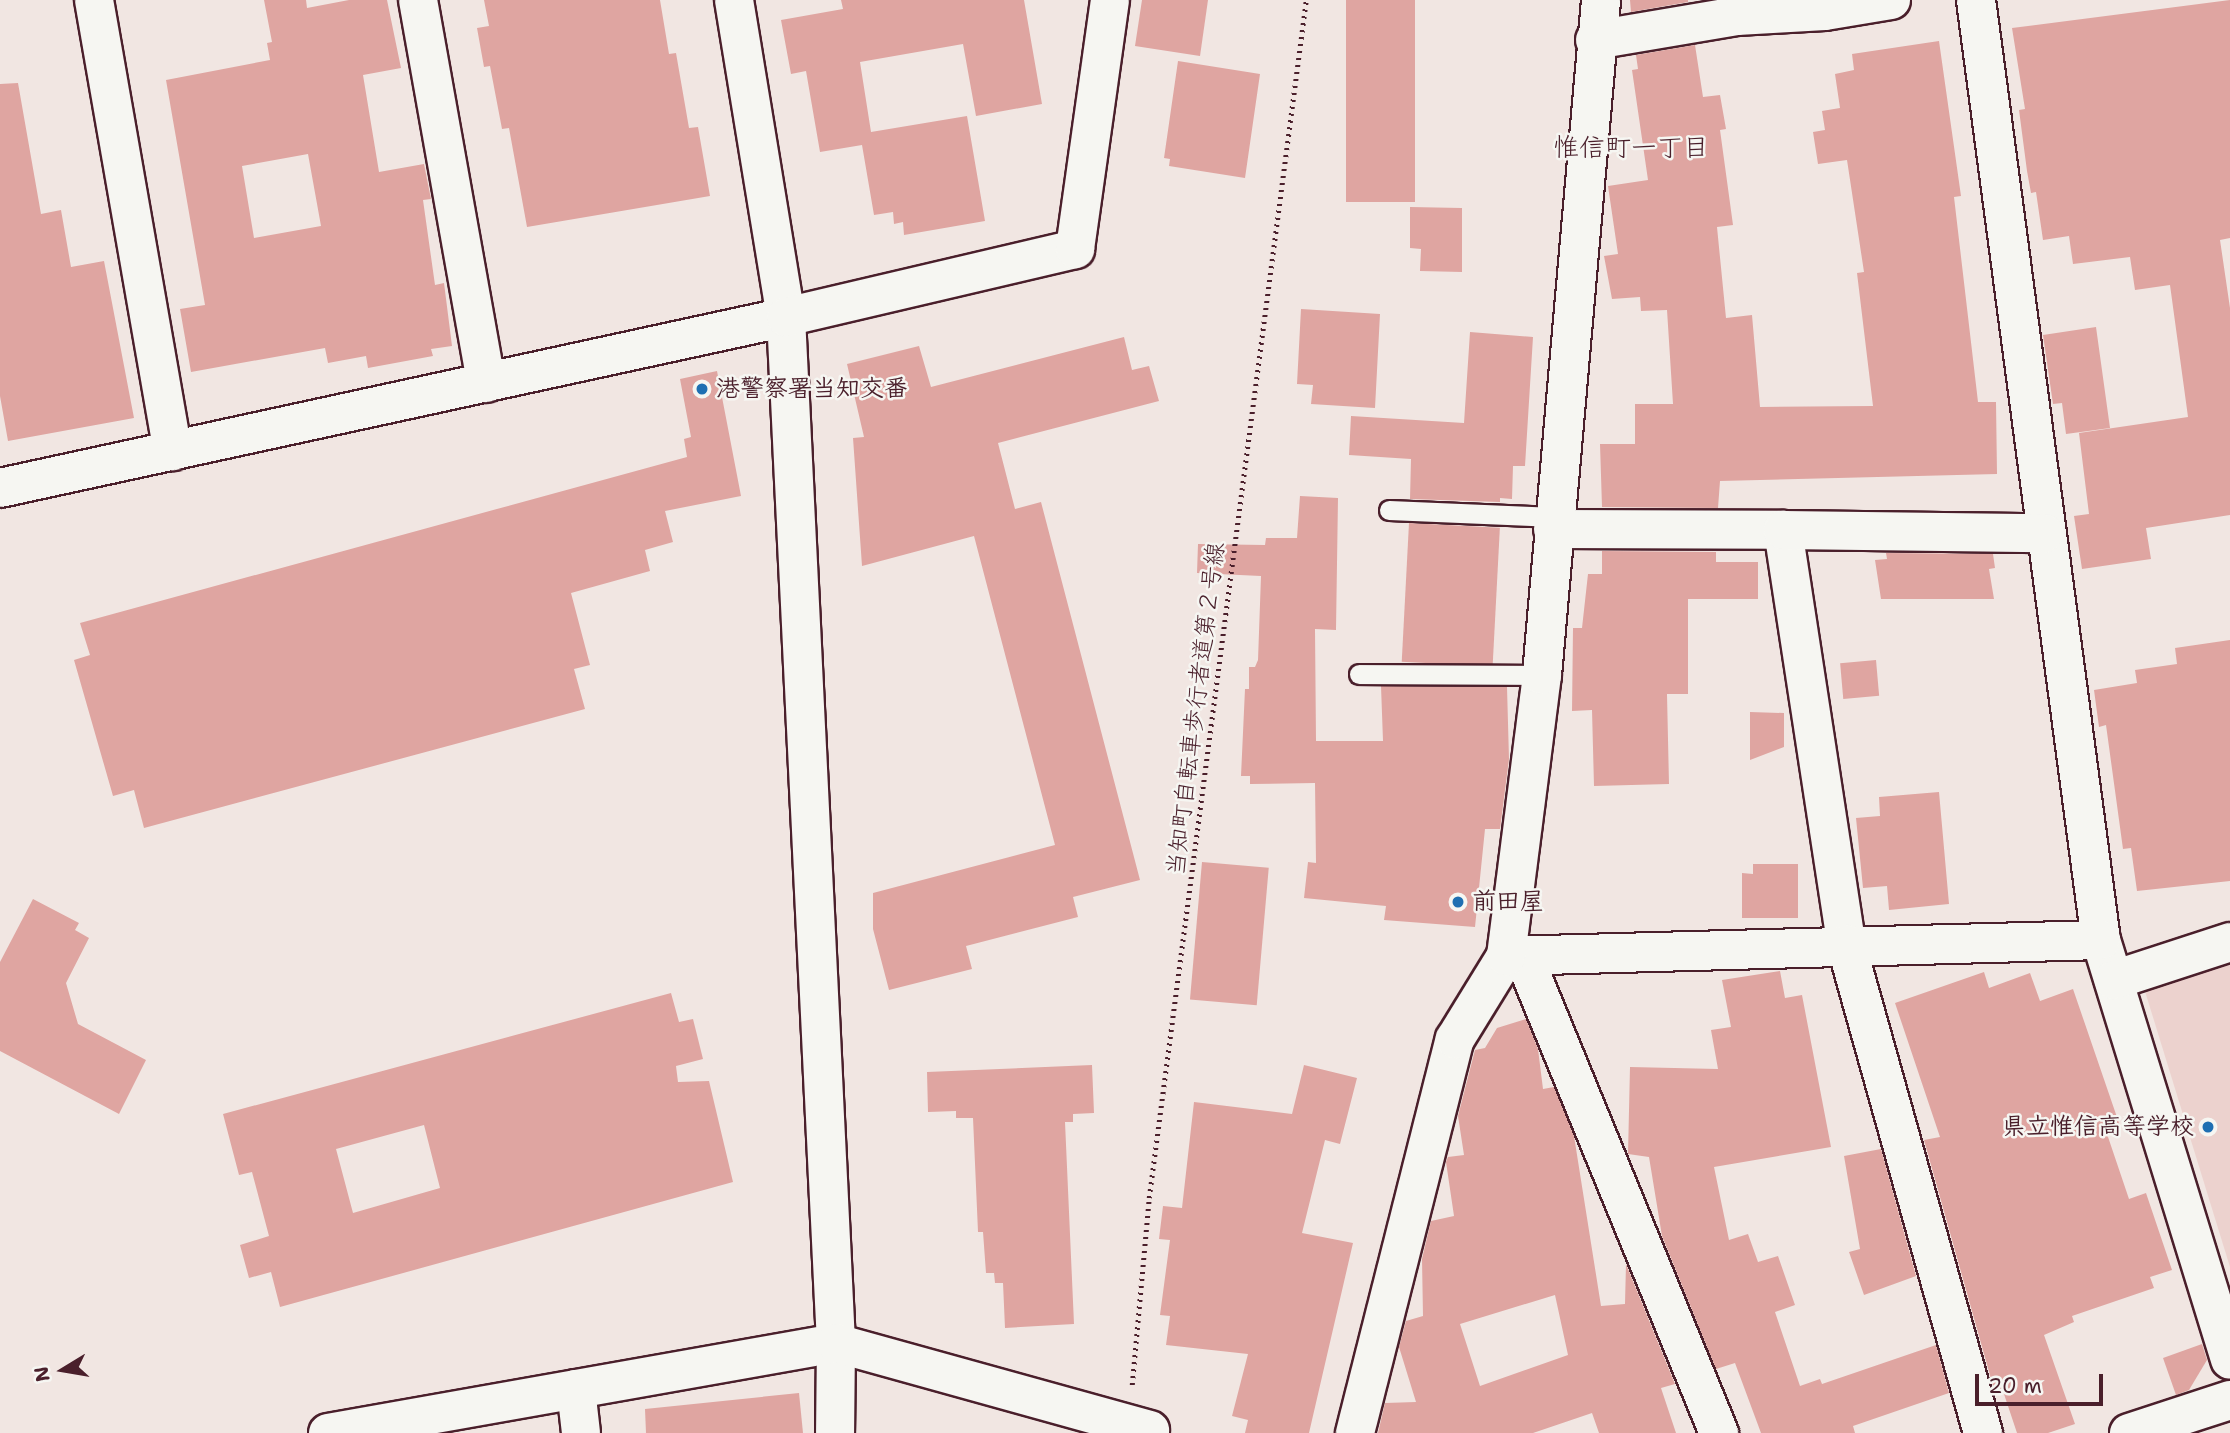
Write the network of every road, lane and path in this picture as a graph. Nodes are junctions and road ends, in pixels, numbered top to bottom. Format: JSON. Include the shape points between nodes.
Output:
{"nodes":[{"id":1,"x":94,"y":0,"type":"edge"},
{"id":2,"x":418,"y":0,"type":"edge"},
{"id":3,"x":734,"y":0,"type":"edge"},
{"id":4,"x":1110,"y":0,"type":"edge"},
{"id":5,"x":1306,"y":0,"type":"edge"},
{"id":6,"x":1601,"y":0,"type":"edge"},
{"id":7,"x":1891,"y":0,"type":"edge"},
{"id":8,"x":1976,"y":0,"type":"edge"},
{"id":9,"x":1595,"y":40,"type":"junction"},
{"id":10,"x":786,"y":317,"type":"junction"},
{"id":11,"x":486,"y":383,"type":"junction"},
{"id":12,"x":173,"y":451,"type":"junction"},
{"id":13,"x":0,"y":488,"type":"edge"},
{"id":14,"x":1389,"y":510,"type":"dead end"},
{"id":15,"x":1554,"y":523,"type":"junction"},
{"id":16,"x":1783,"y":530,"type":"junction"},
{"id":17,"x":2044,"y":533,"type":"junction"},
{"id":18,"x":1359,"y":674,"type":"dead end"},
{"id":19,"x":1542,"y":675,"type":"junction"},
{"id":20,"x":2101,"y":940,"type":"junction"},
{"id":21,"x":2230,"y":942,"type":"edge"},
{"id":22,"x":1846,"y":944,"type":"junction"},
{"id":23,"x":1515,"y":956,"type":"junction"},
{"id":24,"x":2114,"y":980,"type":"junction"},
{"id":25,"x":836,"y":1343,"type":"junction"},
{"id":26,"x":2230,"y":1360,"type":"edge"},
{"id":27,"x":576,"y":1389,"type":"junction"},
{"id":28,"x":2230,"y":1400,"type":"edge"},
{"id":29,"x":1140,"y":1427,"type":"joint"},
{"id":30,"x":333,"y":1433,"type":"edge"},
{"id":31,"x":580,"y":1433,"type":"edge"},
{"id":32,"x":835,"y":1433,"type":"edge"},
{"id":33,"x":1355,"y":1433,"type":"edge"},
{"id":34,"x":1719,"y":1433,"type":"edge"},
{"id":35,"x":1983,"y":1433,"type":"edge"},
{"id":36,"x":2129,"y":1433,"type":"edge"}],
"edges":[{"from":1,"to":12,"type":"street"},
{"from":2,"to":11,"type":"street"},
{"from":3,"to":10,"type":"street"},
{"from":4,"to":10,"type":"street","via":[[1075,249]]},
{"from":5,"to":29,"type":"path","name":"当知町自転車歩行者道第２号線","via":[[1149,1198]]},
{"from":6,"to":9,"type":"street"},
{"from":7,"to":9,"type":"street","via":[[1825,11],[1737,16]]},
{"from":8,"to":17,"type":"street"},
{"from":9,"to":15,"type":"street"},
{"from":10,"to":11,"type":"street"},
{"from":10,"to":25,"type":"street"},
{"from":11,"to":12,"type":"street"},
{"from":12,"to":13,"type":"street"},
{"from":14,"to":15,"type":"lane"},
{"from":15,"to":16,"type":"street"},
{"from":15,"to":19,"type":"street"},
{"from":16,"to":17,"type":"street"},
{"from":16,"to":22,"type":"street"},
{"from":17,"to":20,"type":"street"},
{"from":18,"to":19,"type":"lane"},
{"from":19,"to":23,"type":"street"},
{"from":20,"to":22,"type":"street"},
{"from":20,"to":24,"type":"street"},
{"from":21,"to":24,"type":"street"},
{"from":22,"to":23,"type":"street"},
{"from":22,"to":35,"type":"street"},
{"from":23,"to":33,"type":"street","via":[[1455,1039]]},
{"from":23,"to":34,"type":"street"},
{"from":24,"to":26,"type":"street"},
{"from":25,"to":27,"type":"street"},
{"from":25,"to":29,"type":"street"},
{"from":25,"to":32,"type":"street"},
{"from":27,"to":30,"type":"street"},
{"from":27,"to":31,"type":"street"},
{"from":28,"to":36,"type":"street"}]}
